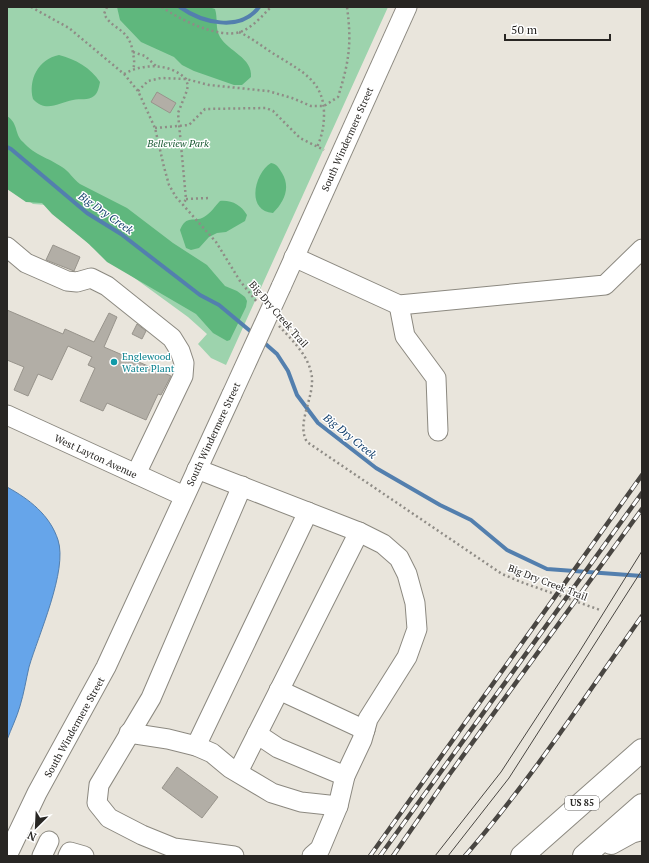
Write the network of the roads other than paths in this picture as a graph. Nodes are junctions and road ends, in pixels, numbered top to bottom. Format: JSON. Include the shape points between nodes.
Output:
{"nodes":[{"id":1,"x":407,"y":7,"type":"edge"},
{"id":2,"x":7,"y":247,"type":"edge"},
{"id":3,"x":642,"y":249,"type":"edge"},
{"id":4,"x":294,"y":257,"type":"junction"},
{"id":5,"x":399,"y":305,"type":"junction"},
{"id":6,"x":7,"y":415,"type":"edge"},
{"id":7,"x":438,"y":431,"type":"dead end"},
{"id":8,"x":197,"y":469,"type":"junction"},
{"id":9,"x":136,"y":474,"type":"junction"},
{"id":10,"x":242,"y":486,"type":"junction"},
{"id":11,"x":184,"y":496,"type":"junction"},
{"id":12,"x":308,"y":512,"type":"junction"},
{"id":13,"x":359,"y":532,"type":"junction"},
{"id":14,"x":279,"y":690,"type":"junction"},
{"id":15,"x":365,"y":730,"type":"junction"},
{"id":16,"x":129,"y":733,"type":"junction"},
{"id":17,"x":257,"y":734,"type":"junction"},
{"id":18,"x":196,"y":746,"type":"junction"},
{"id":19,"x":642,"y":750,"type":"edge"},
{"id":20,"x":238,"y":772,"type":"junction"},
{"id":21,"x":345,"y":776,"type":"junction"},
{"id":22,"x":642,"y":805,"type":"edge"},
{"id":23,"x":338,"y":806,"type":"junction"},
{"id":24,"x":642,"y":829,"type":"edge"},
{"id":25,"x":7,"y":856,"type":"edge"},
{"id":26,"x":68,"y":856,"type":"edge"},
{"id":27,"x":84,"y":856,"type":"edge"},
{"id":28,"x":234,"y":856,"type":"edge"},
{"id":29,"x":312,"y":856,"type":"edge"},
{"id":30,"x":522,"y":856,"type":"edge"},
{"id":31,"x":584,"y":856,"type":"edge"},
{"id":32,"x":589,"y":856,"type":"edge"}],
"edges":[{"from":1,"to":4,"type":"street","name":"South Windermere Street"},
{"from":2,"to":9,"type":"street","via":[[26,263],[67,281],[77,282],[91,278],[107,286],[172,338],[180,351],[184,363],[183,376]]},
{"from":3,"to":5,"type":"street","via":[[605,286]]},
{"from":4,"to":5,"type":"street"},
{"from":4,"to":8,"type":"street","name":"South Windermere Street","bridge":true},
{"from":5,"to":7,"type":"street","via":[[405,336],[436,378]]},
{"from":6,"to":9,"type":"street","name":"West Layton Avenue"},
{"from":8,"to":10,"type":"street"},
{"from":8,"to":11,"type":"street","name":"South Windermere Street"},
{"from":9,"to":11,"type":"street","name":"West Layton Avenue"},
{"from":10,"to":12,"type":"street"},
{"from":10,"to":16,"type":"street","via":[[151,698]]},
{"from":11,"to":25,"type":"street","name":"South Windermere Street","via":[[106,667],[37,793]]},
{"from":12,"to":13,"type":"street"},
{"from":12,"to":18,"type":"street"},
{"from":13,"to":14,"type":"street"},
{"from":13,"to":15,"type":"street","via":[[383,544],[399,558],[407,574],[415,603],[417,629],[407,657],[368,719]]},
{"from":14,"to":15,"type":"street"},
{"from":14,"to":17,"type":"street"},
{"from":15,"to":21,"type":"street"},
{"from":16,"to":18,"type":"street"},
{"from":16,"to":28,"type":"street","via":[[98,786],[97,802],[109,818],[174,848]]},
{"from":17,"to":20,"type":"street"},
{"from":17,"to":21,"type":"street","via":[[278,748]]},
{"from":18,"to":20,"type":"street","via":[[212,753]]},
{"from":19,"to":30,"type":"highway","number":"US 85"},
{"from":20,"to":23,"type":"street","via":[[272,793],[301,802]]},
{"from":21,"to":23,"type":"street"},
{"from":22,"to":31,"type":"highway"},
{"from":23,"to":29,"type":"street","via":[[320,849]]},
{"from":24,"to":32,"type":"highway","via":[[627,834]]},
{"from":26,"to":27,"type":"street","via":[[70,852]]}]}
